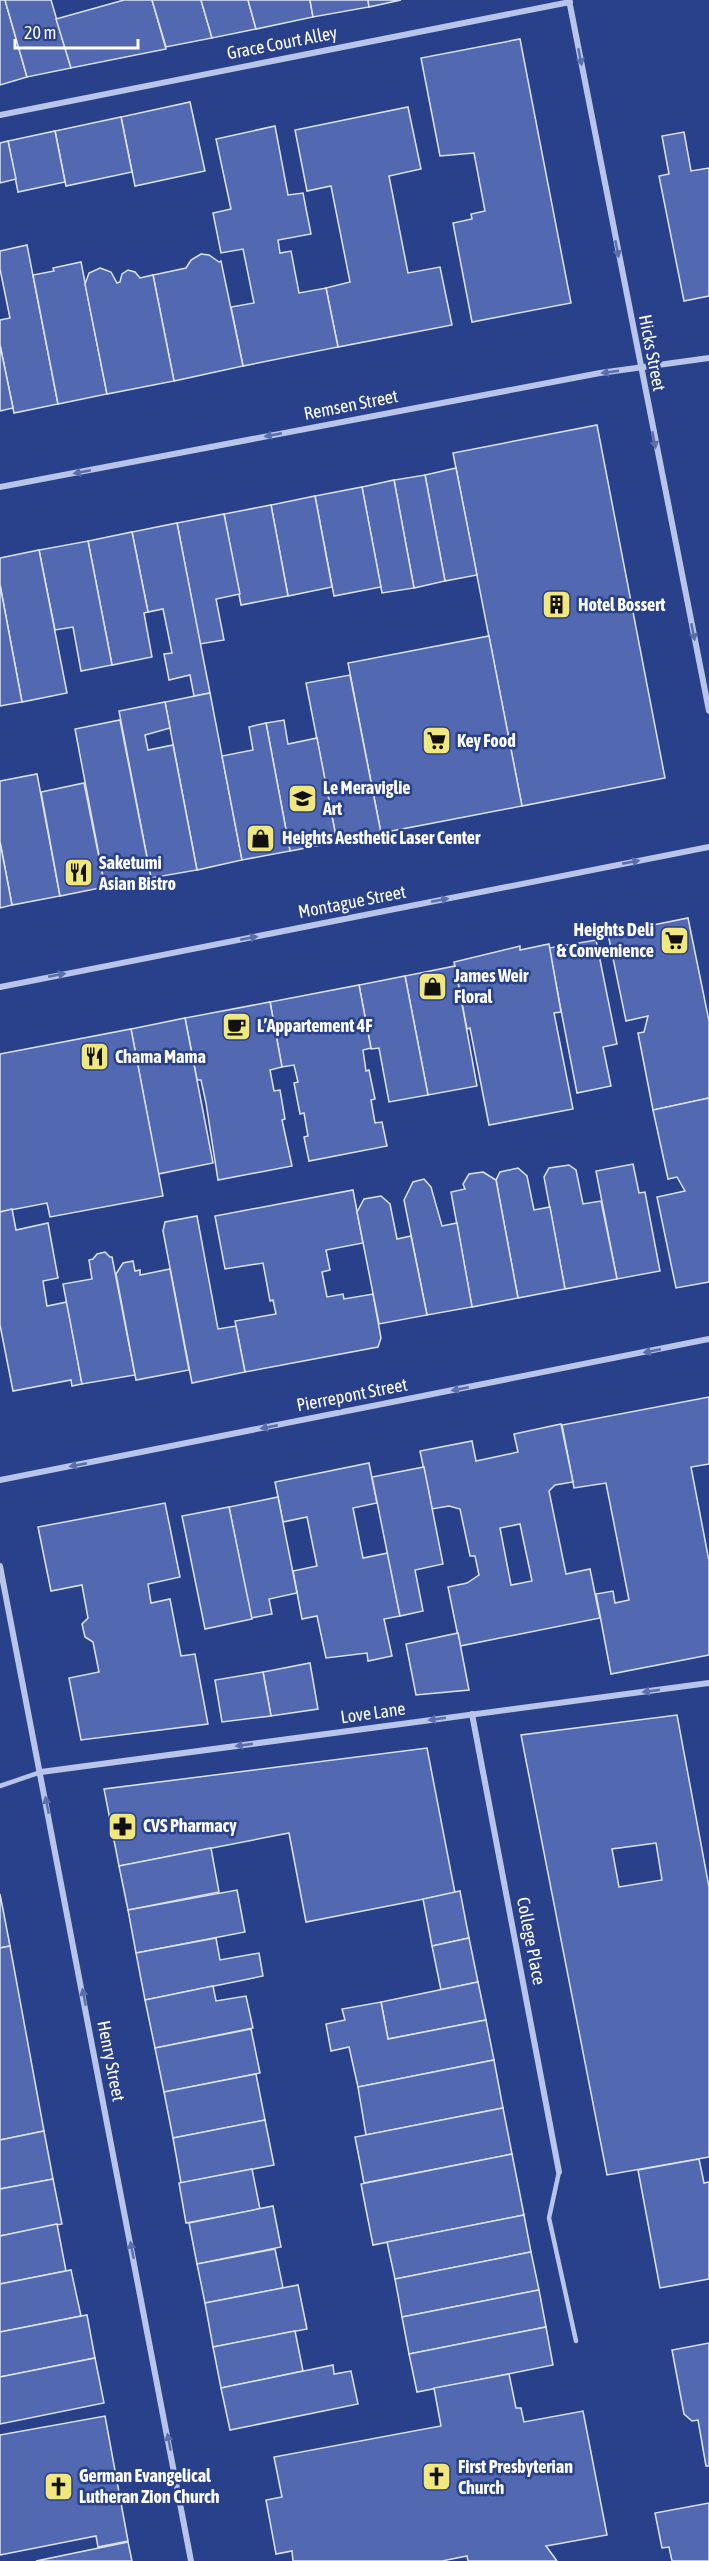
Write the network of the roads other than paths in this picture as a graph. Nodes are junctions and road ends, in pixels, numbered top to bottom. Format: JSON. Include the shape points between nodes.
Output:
{"nodes":[{"id":1,"x":570,"y":1,"type":"edge"},
{"id":2,"x":0,"y":115,"type":"edge"},
{"id":3,"x":709,"y":358,"type":"edge"},
{"id":4,"x":640,"y":368,"type":"junction"},
{"id":5,"x":0,"y":487,"type":"edge"},
{"id":6,"x":709,"y":711,"type":"edge"},
{"id":7,"x":709,"y":847,"type":"edge"},
{"id":8,"x":0,"y":987,"type":"edge"},
{"id":9,"x":709,"y":1339,"type":"edge"},
{"id":10,"x":0,"y":1480,"type":"edge"},
{"id":11,"x":0,"y":1566,"type":"edge"},
{"id":12,"x":709,"y":1683,"type":"edge"},
{"id":13,"x":472,"y":1714,"type":"junction"},
{"id":14,"x":41,"y":1772,"type":"junction"},
{"id":15,"x":0,"y":1786,"type":"edge"},
{"id":16,"x":560,"y":2172,"type":"joint"},
{"id":17,"x":576,"y":2341,"type":"dead end"},
{"id":18,"x":192,"y":2561,"type":"edge"}],
"edges":[{"from":1,"to":2,"type":"street","name":"Grace Court Alley"},
{"from":1,"to":4,"type":"street","name":"Hicks Street","one_way":true},
{"from":3,"to":4,"type":"street","name":"Remsen Street"},
{"from":4,"to":5,"type":"street","name":"Remsen Street","one_way":true},
{"from":4,"to":6,"type":"street","name":"Hicks Street","one_way":true},
{"from":8,"to":7,"type":"street","name":"Montague Street","one_way":true},
{"from":9,"to":10,"type":"street","name":"Pierrepont Street","one_way":true},
{"from":11,"to":14,"type":"street","name":"Henry Street"},
{"from":12,"to":13,"type":"street","name":"Love Lane","one_way":true},
{"from":13,"to":14,"type":"street","name":"Love Lane","one_way":true},
{"from":13,"to":16,"type":"street","name":"College Place"},
{"from":14,"to":15,"type":"lane"},
{"from":18,"to":14,"type":"street","name":"Henry Street","one_way":true},
{"from":16,"to":17,"type":"lane","via":[[549,2218]]}]}
